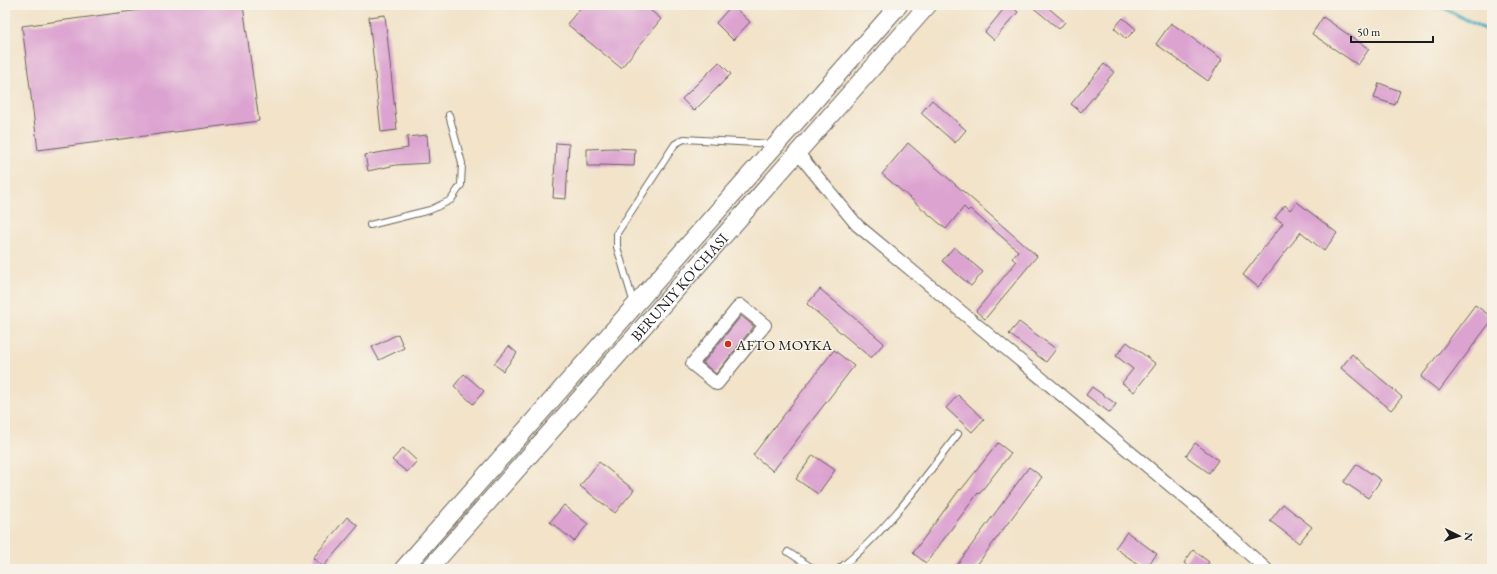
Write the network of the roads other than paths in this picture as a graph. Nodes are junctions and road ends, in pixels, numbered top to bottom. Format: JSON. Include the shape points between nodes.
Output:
{"nodes":[{"id":1,"x":899,"y":5,"type":"edge"},
{"id":2,"x":928,"y":5,"type":"edge"},
{"id":3,"x":449,"y":115,"type":"dead end"},
{"id":4,"x":776,"y":144,"type":"junction"},
{"id":5,"x":798,"y":152,"type":"junction"},
{"id":6,"x":370,"y":225,"type":"dead end"},
{"id":7,"x":634,"y":305,"type":"junction"},
{"id":8,"x":765,"y":325,"type":"joint"},
{"id":9,"x":609,"y":334,"type":"junction"},
{"id":10,"x":624,"y":347,"type":"junction"},
{"id":11,"x":958,"y":434,"type":"dead end"},
{"id":12,"x":788,"y":552,"type":"dead end"},
{"id":13,"x":403,"y":569,"type":"edge"},
{"id":14,"x":429,"y":569,"type":"edge"},
{"id":15,"x":814,"y":569,"type":"edge"},
{"id":16,"x":839,"y":569,"type":"edge"},
{"id":17,"x":1266,"y":569,"type":"edge"}],
"edges":[{"from":1,"to":4,"type":"main road","name":"BERUNIY KO'CHASI"},
{"from":2,"to":5,"type":"main road","name":"BERUNIY KO'CHASI"},
{"from":3,"to":6,"type":"lane","via":[[462,163],[461,185],[451,200],[430,210]]},
{"from":4,"to":7,"type":"main road","name":"BERUNIY KO'CHASI"},
{"from":4,"to":7,"type":"lane","via":[[684,139],[675,144],[618,233],[617,247]]},
{"from":5,"to":10,"type":"main road","name":"BERUNIY KO'CHASI"},
{"from":5,"to":17,"type":"street","via":[[856,225],[1207,516]]},
{"from":7,"to":9,"type":"main road","name":"BERUNIY KO'CHASI"},
{"from":8,"to":8,"type":"street","via":[[717,384],[692,364],[740,304]]},
{"from":9,"to":10,"type":"main road"},
{"from":9,"to":13,"type":"main road","name":"BERUNIY KO'CHASI"},
{"from":10,"to":14,"type":"main road","name":"BERUNIY KO'CHASI"},
{"from":11,"to":16,"type":"lane","via":[[905,502],[858,554]]},
{"from":12,"to":15,"type":"lane"}]}
